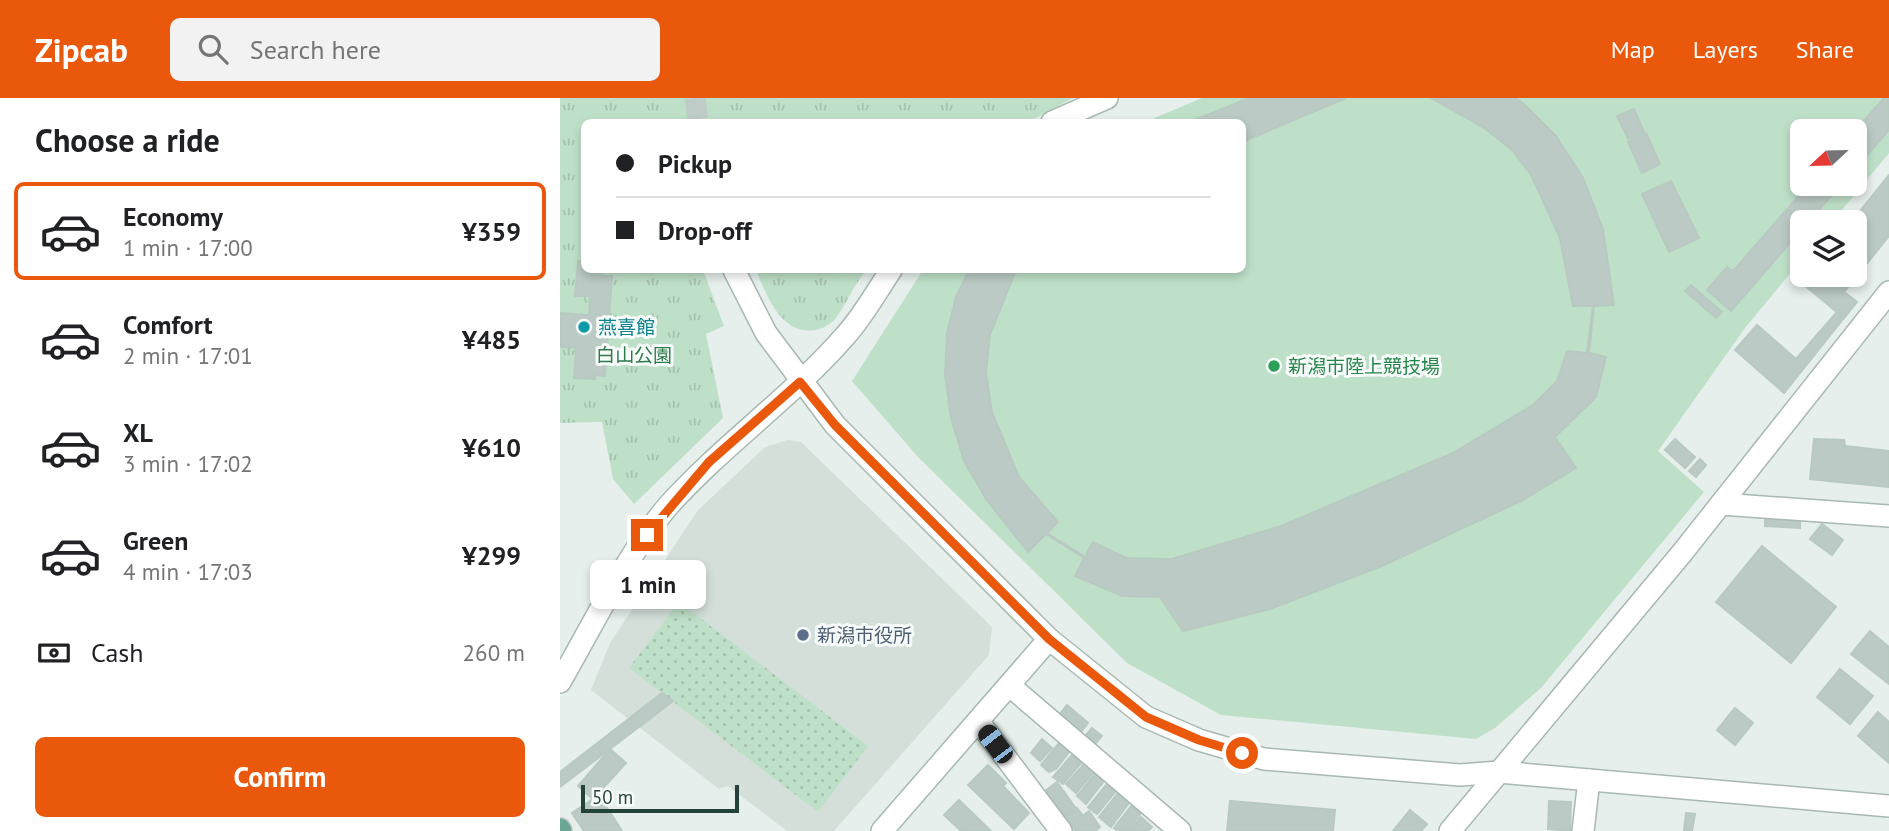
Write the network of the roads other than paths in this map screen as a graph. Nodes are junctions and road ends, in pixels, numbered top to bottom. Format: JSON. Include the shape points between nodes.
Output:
{"nodes":[{"id":1,"x":1107,"y":98,"type":"edge"},
{"id":2,"x":1059,"y":119,"type":"edge"},
{"id":3,"x":736,"y":273,"type":"edge"},
{"id":4,"x":889,"y":273,"type":"edge"},
{"id":5,"x":1889,"y":292,"type":"edge"},
{"id":6,"x":800,"y":382,"type":"junction"},
{"id":7,"x":1721,"y":504,"type":"junction"},
{"id":8,"x":1889,"y":516,"type":"edge"},
{"id":9,"x":1049,"y":639,"type":"junction"},
{"id":10,"x":560,"y":682,"type":"edge"},
{"id":11,"x":1010,"y":686,"type":"junction"},
{"id":12,"x":979,"y":722,"type":"junction"},
{"id":13,"x":1499,"y":772,"type":"junction"},
{"id":14,"x":1589,"y":780,"type":"junction"},
{"id":15,"x":1889,"y":806,"type":"edge"},
{"id":16,"x":896,"y":826,"type":"edge"},
{"id":17,"x":1061,"y":831,"type":"edge"},
{"id":18,"x":1180,"y":831,"type":"edge"},
{"id":19,"x":1450,"y":831,"type":"edge"},
{"id":20,"x":1583,"y":831,"type":"edge"}],
"edges":[{"from":1,"to":2,"type":"street"},
{"from":3,"to":6,"type":"street","via":[[766,333]]},
{"from":4,"to":6,"type":"street","via":[[847,334]]},
{"from":5,"to":7,"type":"street"},
{"from":6,"to":9,"type":"street","via":[[835,425]]},
{"from":6,"to":10,"type":"street","via":[[709,462],[668,507]]},
{"from":7,"to":8,"type":"street"},
{"from":7,"to":13,"type":"street"},
{"from":9,"to":11,"type":"street"},
{"from":9,"to":13,"type":"street","via":[[1146,717],[1212,744],[1264,759],[1460,775]]},
{"from":11,"to":12,"type":"street"},
{"from":11,"to":18,"type":"street"},
{"from":12,"to":16,"type":"street"},
{"from":12,"to":17,"type":"street"},
{"from":13,"to":14,"type":"street"},
{"from":13,"to":19,"type":"street"},
{"from":14,"to":15,"type":"street"},
{"from":14,"to":20,"type":"street"}]}
